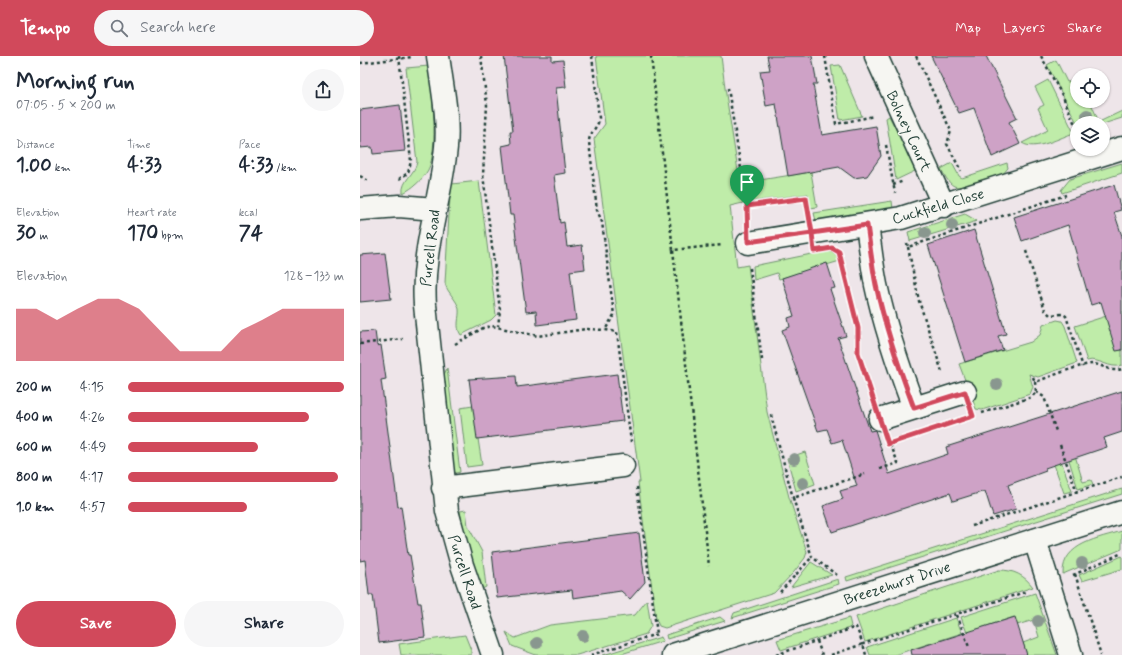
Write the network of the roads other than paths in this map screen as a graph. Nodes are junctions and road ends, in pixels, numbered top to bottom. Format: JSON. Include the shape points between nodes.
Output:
{"nodes":[{"id":1,"x":438,"y":56,"type":"edge"},
{"id":2,"x":876,"y":56,"type":"edge"},
{"id":3,"x":1122,"y":148,"type":"edge"},
{"id":4,"x":944,"y":206,"type":"junction"},
{"id":5,"x":360,"y":209,"type":"edge"},
{"id":6,"x":434,"y":209,"type":"junction"},
{"id":7,"x":867,"y":225,"type":"junction"},
{"id":8,"x":748,"y":242,"type":"road end"},
{"id":9,"x":965,"y":392,"type":"road end"},
{"id":10,"x":914,"y":408,"type":"junction"},
{"id":11,"x":880,"y":420,"type":"road end"},
{"id":12,"x":630,"y":465,"type":"road end"},
{"id":13,"x":443,"y":488,"type":"junction"},
{"id":14,"x":1122,"y":512,"type":"edge"},
{"id":15,"x":1036,"y":540,"type":"junction"},
{"id":16,"x":494,"y":655,"type":"edge"},
{"id":17,"x":673,"y":655,"type":"edge"},
{"id":18,"x":1071,"y":655,"type":"edge"}],
"edges":[{"from":1,"to":6,"type":"street","name":"Purcell Road","via":[[447,136]]},
{"from":2,"to":4,"type":"street","name":"Bolney Court"},
{"from":3,"to":4,"type":"street","name":"Cuckfield Close"},
{"from":4,"to":7,"type":"street","name":"Cuckfield Close"},
{"from":5,"to":6,"type":"street","via":[[399,206]]},
{"from":6,"to":13,"type":"street","name":"Purcell Road","via":[[424,272]]},
{"from":7,"to":8,"type":"street","name":"Cuckfield Close"},
{"from":7,"to":10,"type":"street","via":[[876,285],[884,317]]},
{"from":9,"to":10,"type":"street"},
{"from":10,"to":11,"type":"street"},
{"from":12,"to":13,"type":"street"},
{"from":13,"to":16,"type":"street","name":"Purcell Road","via":[[446,511],[462,565]]},
{"from":14,"to":15,"type":"street","name":"Breezehurst Drive"},
{"from":15,"to":17,"type":"street","name":"Breezehurst Drive"},
{"from":15,"to":18,"type":"street"}]}
